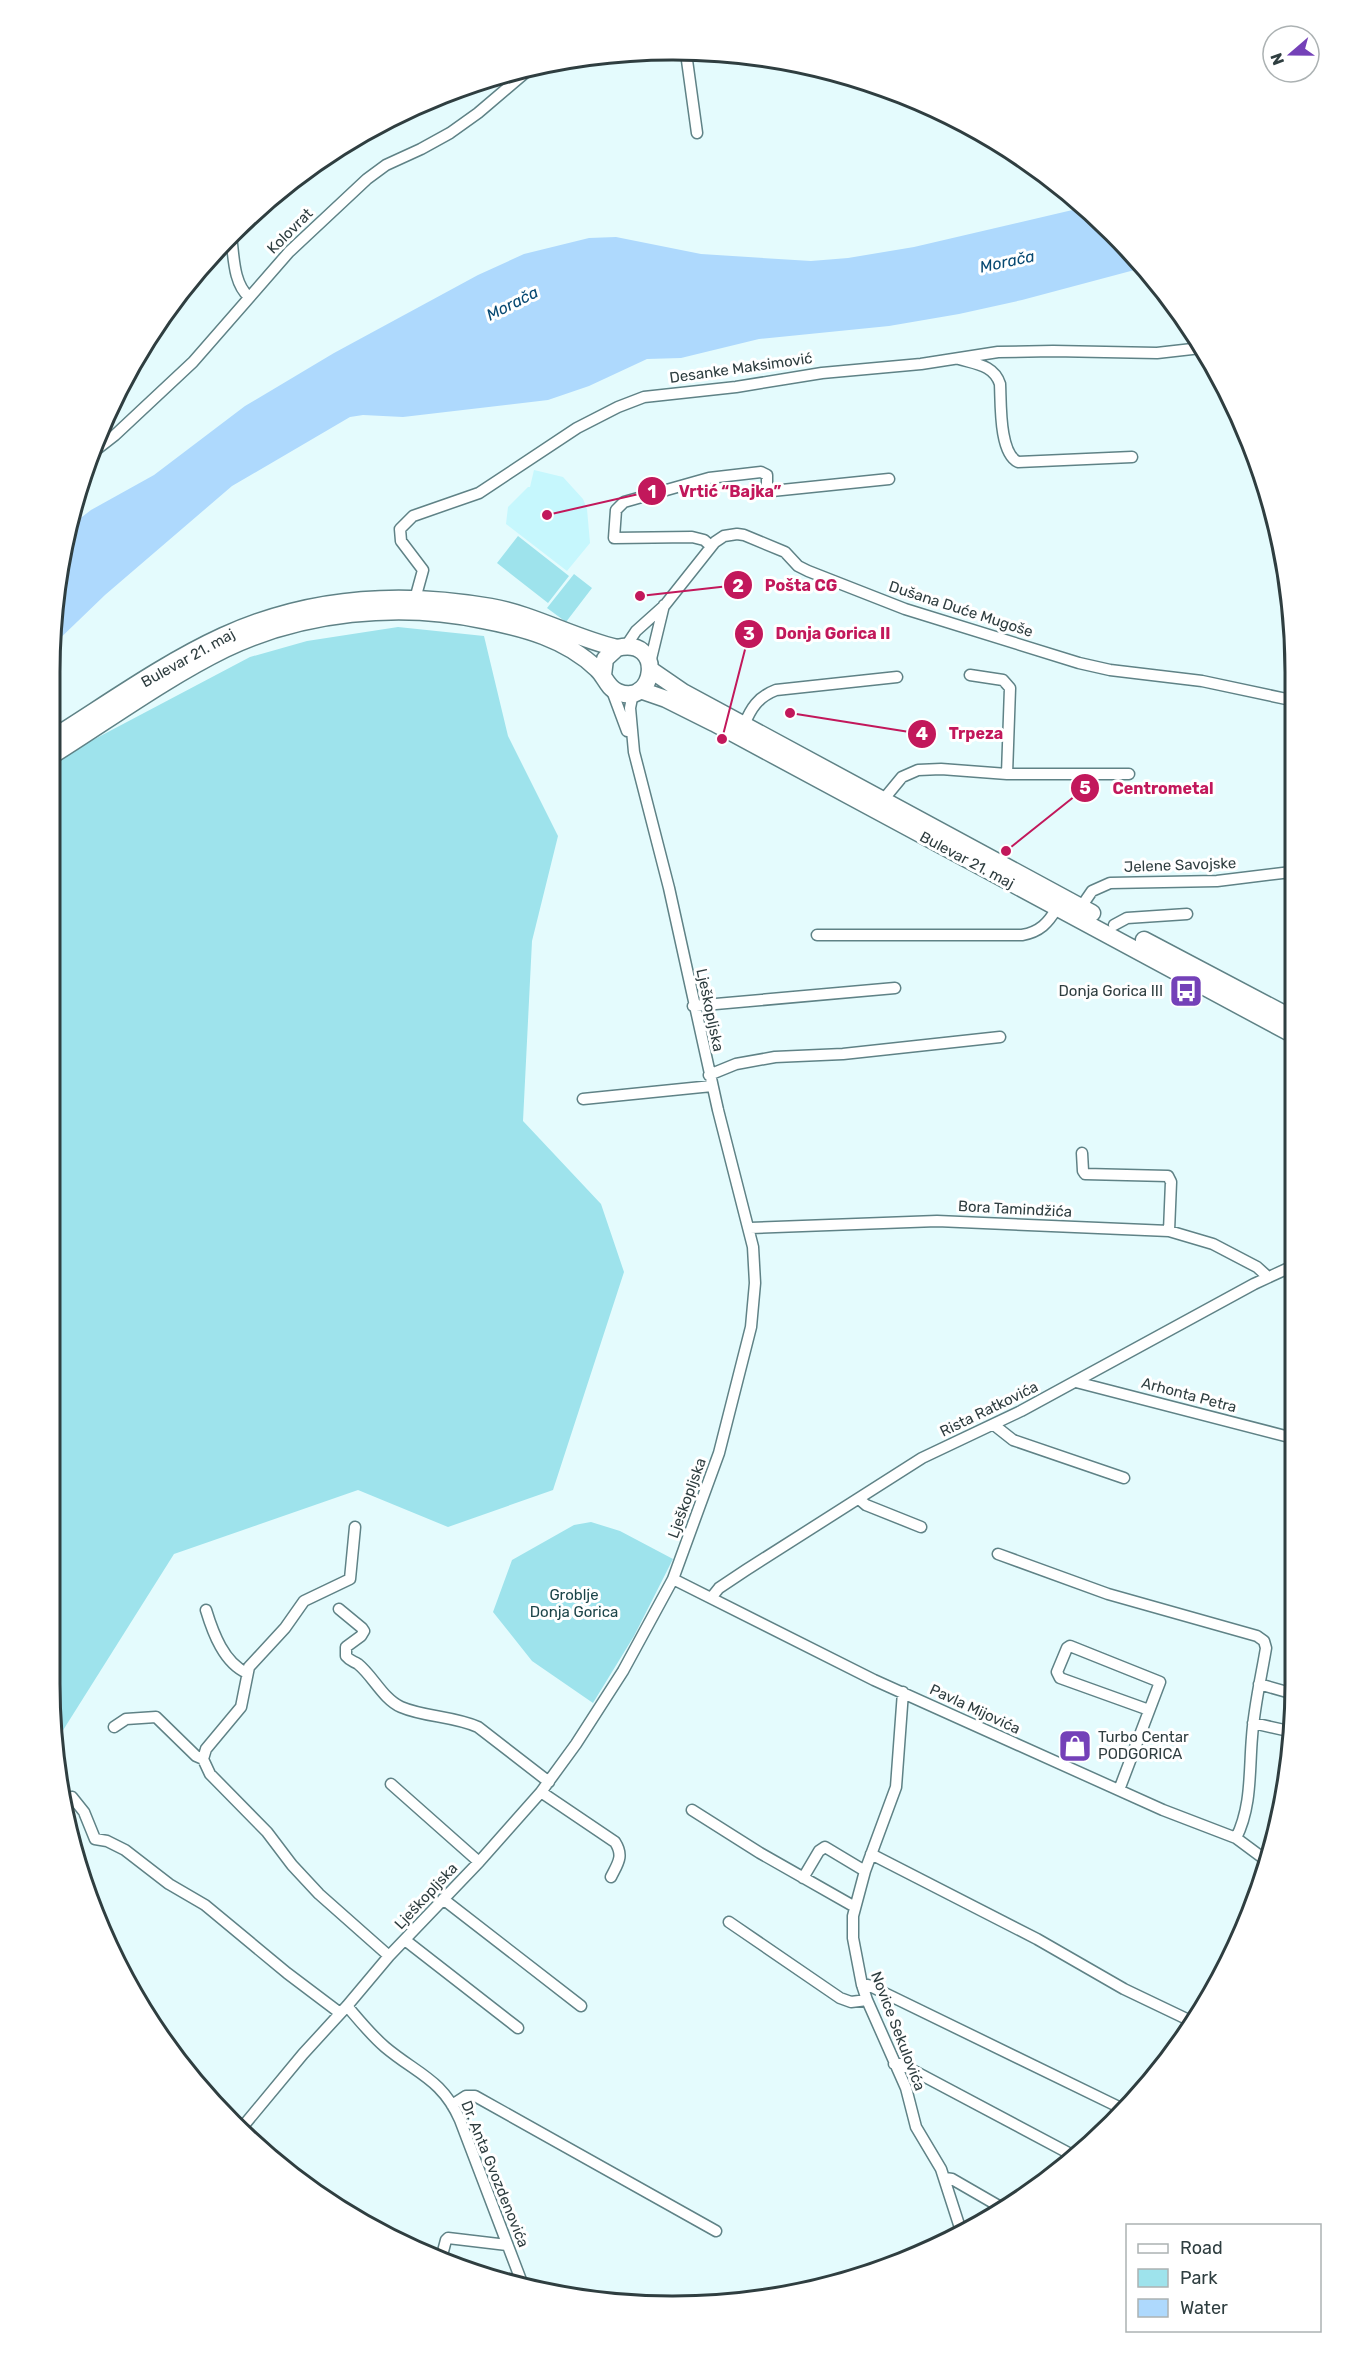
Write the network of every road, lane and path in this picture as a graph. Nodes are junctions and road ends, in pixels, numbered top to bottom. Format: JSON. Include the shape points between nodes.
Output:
{"nodes":[{"id":1,"x":687,"y":60,"type":"edge"},
{"id":2,"x":516,"y":81,"type":"edge"},
{"id":3,"x":697,"y":133,"type":"dead end"},
{"id":4,"x":232,"y":246,"type":"edge"},
{"id":5,"x":249,"y":297,"type":"junction"},
{"id":6,"x":1192,"y":349,"type":"edge"},
{"id":7,"x":956,"y":358,"type":"junction"},
{"id":8,"x":105,"y":443,"type":"edge"},
{"id":9,"x":1132,"y":457,"type":"dead end"},
{"id":10,"x":889,"y":479,"type":"dead end"},
{"id":11,"x":711,"y":546,"type":"junction"},
{"id":12,"x":415,"y":599,"type":"junction"},
{"id":13,"x":664,"y":605,"type":"junction"},
{"id":14,"x":621,"y":647,"type":"junction"},
{"id":15,"x":650,"y":666,"type":"junction"},
{"id":16,"x":970,"y":675,"type":"dead end"},
{"id":17,"x":897,"y":677,"type":"dead end"},
{"id":18,"x":607,"y":681,"type":"junction"},
{"id":19,"x":636,"y":692,"type":"junction"},
{"id":20,"x":1285,"y":699,"type":"edge"},
{"id":21,"x":744,"y":725,"type":"junction"},
{"id":22,"x":60,"y":733,"type":"edge"},
{"id":23,"x":631,"y":740,"type":"junction"},
{"id":24,"x":60,"y":750,"type":"edge"},
{"id":25,"x":1007,"y":774,"type":"junction"},
{"id":26,"x":1129,"y":774,"type":"dead end"},
{"id":27,"x":883,"y":800,"type":"junction"},
{"id":28,"x":1285,"y":873,"type":"edge"},
{"id":29,"x":1081,"y":907,"type":"junction"},
{"id":30,"x":1057,"y":908,"type":"junction"},
{"id":31,"x":1187,"y":914,"type":"dead end"},
{"id":32,"x":1114,"y":925,"type":"junction"},
{"id":33,"x":817,"y":935,"type":"dead end"},
{"id":34,"x":895,"y":988,"type":"dead end"},
{"id":35,"x":693,"y":1006,"type":"junction"},
{"id":36,"x":1285,"y":1014,"type":"edge"},
{"id":37,"x":1285,"y":1030,"type":"edge"},
{"id":38,"x":1000,"y":1037,"type":"dead end"},
{"id":39,"x":710,"y":1081,"type":"junction"},
{"id":40,"x":583,"y":1099,"type":"dead end"},
{"id":41,"x":1082,"y":1152,"type":"dead end"},
{"id":42,"x":750,"y":1228,"type":"junction"},
{"id":43,"x":1169,"y":1231,"type":"junction"},
{"id":44,"x":1285,"y":1270,"type":"edge"},
{"id":45,"x":1268,"y":1277,"type":"junction"},
{"id":46,"x":1076,"y":1382,"type":"junction"},
{"id":47,"x":994,"y":1425,"type":"junction"},
{"id":48,"x":1285,"y":1436,"type":"edge"},
{"id":49,"x":1124,"y":1478,"type":"dead end"},
{"id":50,"x":859,"y":1499,"type":"junction"},
{"id":51,"x":355,"y":1527,"type":"dead end"},
{"id":52,"x":921,"y":1527,"type":"dead end"},
{"id":53,"x":998,"y":1554,"type":"dead end"},
{"id":54,"x":674,"y":1579,"type":"junction"},
{"id":55,"x":711,"y":1598,"type":"junction"},
{"id":56,"x":339,"y":1609,"type":"dead end"},
{"id":57,"x":206,"y":1610,"type":"dead end"},
{"id":58,"x":247,"y":1673,"type":"junction"},
{"id":59,"x":1260,"y":1684,"type":"junction"},
{"id":60,"x":903,"y":1692,"type":"junction"},
{"id":61,"x":1285,"y":1692,"type":"edge"},
{"id":62,"x":1149,"y":1710,"type":"junction"},
{"id":63,"x":1253,"y":1723,"type":"junction"},
{"id":64,"x":114,"y":1726,"type":"dead end"},
{"id":65,"x":1283,"y":1730,"type":"edge"},
{"id":66,"x":203,"y":1759,"type":"junction"},
{"id":67,"x":549,"y":1782,"type":"junction"},
{"id":68,"x":391,"y":1784,"type":"dead end"},
{"id":69,"x":1119,"y":1790,"type":"junction"},
{"id":70,"x":541,"y":1792,"type":"junction"},
{"id":71,"x":72,"y":1797,"type":"dead end"},
{"id":72,"x":692,"y":1810,"type":"dead end"},
{"id":73,"x":1236,"y":1838,"type":"junction"},
{"id":74,"x":871,"y":1854,"type":"junction"},
{"id":75,"x":1260,"y":1855,"type":"edge"},
{"id":76,"x":479,"y":1862,"type":"junction"},
{"id":77,"x":865,"y":1871,"type":"junction"},
{"id":78,"x":611,"y":1877,"type":"dead end"},
{"id":79,"x":803,"y":1878,"type":"junction"},
{"id":80,"x":443,"y":1899,"type":"junction"},
{"id":81,"x":855,"y":1907,"type":"junction"},
{"id":82,"x":729,"y":1922,"type":"dead end"},
{"id":83,"x":405,"y":1940,"type":"junction"},
{"id":84,"x":389,"y":1956,"type":"junction"},
{"id":85,"x":862,"y":1984,"type":"junction"},
{"id":86,"x":867,"y":2000,"type":"junction"},
{"id":87,"x":581,"y":2006,"type":"dead end"},
{"id":88,"x":344,"y":2010,"type":"junction"},
{"id":89,"x":1185,"y":2019,"type":"edge"},
{"id":90,"x":518,"y":2028,"type":"dead end"},
{"id":91,"x":894,"y":2064,"type":"junction"},
{"id":92,"x":452,"y":2105,"type":"junction"},
{"id":93,"x":1116,"y":2106,"type":"edge"},
{"id":94,"x":246,"y":2123,"type":"edge"},
{"id":95,"x":1066,"y":2152,"type":"edge"},
{"id":96,"x":945,"y":2178,"type":"junction"},
{"id":97,"x":995,"y":2204,"type":"edge"},
{"id":98,"x":959,"y":2224,"type":"edge"},
{"id":99,"x":716,"y":2231,"type":"dead end"},
{"id":100,"x":507,"y":2245,"type":"junction"},
{"id":101,"x":443,"y":2251,"type":"edge"},
{"id":102,"x":519,"y":2276,"type":"edge"}],
"edges":[{"from":1,"to":3,"type":"street"},
{"from":2,"to":5,"type":"street","name":"Kolovrat","via":[[450,133],[372,175],[289,252]]},
{"from":4,"to":5,"type":"street","via":[[238,282]]},
{"from":5,"to":8,"type":"street","name":"Kolovrat","via":[[193,362]]},
{"from":6,"to":7,"type":"street","name":"Desanke Maksimović","via":[[1157,353],[998,352]]},
{"from":7,"to":9,"type":"street","via":[[984,366],[997,376],[1005,447],[1012,459],[1018,462]]},
{"from":7,"to":12,"type":"street","name":"Desanke Maksimović","via":[[657,394],[618,407],[563,437],[479,493],[406,521],[400,529],[401,541],[423,570]]},
{"from":10,"to":11,"type":"street","via":[[772,491],[767,487],[767,475],[761,472],[709,478],[624,502],[616,510],[614,538],[692,537]]},
{"from":11,"to":13,"type":"street","name":"Dušana Duće Mugoše"},
{"from":11,"to":20,"type":"street","name":"Dušana Duće Mugoše","via":[[724,536],[744,536],[781,550],[808,571],[905,609],[1079,663],[1202,681]]},
{"from":12,"to":14,"type":"main road","name":"Bulevar 21. maj","via":[[493,608],[587,640]]},
{"from":12,"to":22,"type":"main road","name":"Bulevar 21. maj","via":[[326,604],[246,626],[196,650]]},
{"from":13,"to":14,"type":"street","name":"Dušana Duće Mugoše"},
{"from":13,"to":15,"type":"street","name":"Dušana Duće Mugoše"},
{"from":14,"to":15,"type":"main road","name":"Bulevar 21. maj","via":[[641,650]]},
{"from":14,"to":18,"type":"main road","via":[[605,659]]},
{"from":15,"to":19,"type":"main road","via":[[646,685]]},
{"from":15,"to":21,"type":"main road","name":"Bulevar 21. maj","via":[[683,692]]},
{"from":16,"to":25,"type":"street","via":[[1004,680],[1010,688]]},
{"from":17,"to":21,"type":"street","via":[[776,690],[754,705]]},
{"from":18,"to":19,"type":"main road","name":"Bulevar 21. maj","via":[[625,694]]},
{"from":18,"to":23,"type":"street","name":"Lješkopljska"},
{"from":18,"to":24,"type":"main road","name":"Bulevar 21. maj","via":[[582,655],[564,644],[494,622],[439,613],[378,612],[276,631],[227,648]]},
{"from":19,"to":23,"type":"street","name":"Lješkopljska","via":[[630,708]]},
{"from":19,"to":30,"type":"main road","name":"Bulevar 21. maj","via":[[665,698],[714,723]]},
{"from":21,"to":27,"type":"main road","name":"Bulevar 21. maj"},
{"from":23,"to":35,"type":"street","name":"Lješkopljska","via":[[669,888]]},
{"from":25,"to":26,"type":"street"},
{"from":25,"to":27,"type":"street","via":[[918,770],[902,777]]},
{"from":27,"to":29,"type":"main road","name":"Bulevar 21. maj"},
{"from":28,"to":29,"type":"street","name":"Jelene Savojske","via":[[1217,881],[1110,883],[1092,891]]},
{"from":29,"to":32,"type":"main road","name":"Bulevar 21. maj"},
{"from":30,"to":33,"type":"street","via":[[1037,931],[1022,935]]},
{"from":30,"to":37,"type":"main road","name":"Bulevar 21. maj"},
{"from":31,"to":32,"type":"street","via":[[1127,918]]},
{"from":32,"to":36,"type":"main road","name":"Bulevar 21. maj"},
{"from":34,"to":35,"type":"street"},
{"from":35,"to":39,"type":"street","name":"Lješkopljska"},
{"from":38,"to":39,"type":"street","via":[[843,1054],[775,1057],[736,1064]]},
{"from":39,"to":40,"type":"street"},
{"from":39,"to":42,"type":"street","name":"Lješkopljska"},
{"from":41,"to":43,"type":"street","via":[[1085,1174],[1168,1176]]},
{"from":42,"to":43,"type":"street","name":"Bora Tamindžića","via":[[937,1221]]},
{"from":42,"to":54,"type":"street","name":"Lješkopljska","via":[[755,1283],[745,1356],[719,1453]]},
{"from":43,"to":45,"type":"street","name":"Bora Tamindžića","via":[[1206,1241]]},
{"from":44,"to":45,"type":"street","name":"Rista Ratkovića"},
{"from":45,"to":46,"type":"street","name":"Rista Ratkovića"},
{"from":46,"to":47,"type":"street","name":"Rista Ratkovića"},
{"from":46,"to":48,"type":"street","name":"Arhonta Petra"},
{"from":47,"to":49,"type":"street","via":[[1013,1440]]},
{"from":47,"to":50,"type":"street","name":"Rista Ratkovića","via":[[922,1458]]},
{"from":50,"to":52,"type":"street"},
{"from":50,"to":55,"type":"street","name":"Rista Ratkovića","via":[[716,1590]]},
{"from":51,"to":58,"type":"street","via":[[350,1579],[304,1601]]},
{"from":53,"to":59,"type":"street","via":[[1108,1594],[1257,1636],[1266,1648]]},
{"from":54,"to":55,"type":"street","name":"Pavla Mijovića"},
{"from":54,"to":67,"type":"street","name":"Lješkopljska","via":[[623,1671]]},
{"from":55,"to":60,"type":"street","name":"Pavla Mijovića"},
{"from":56,"to":67,"type":"street","via":[[364,1631],[346,1647],[346,1656],[390,1700],[409,1710],[478,1727]]},
{"from":57,"to":58,"type":"street","via":[[222,1648]]},
{"from":58,"to":66,"type":"street","via":[[241,1707],[206,1749]]},
{"from":59,"to":61,"type":"street"},
{"from":59,"to":63,"type":"street"},
{"from":60,"to":69,"type":"street","name":"Pavla Mijovića"},
{"from":60,"to":74,"type":"street","name":"Novice Sekulovića","via":[[896,1787]]},
{"from":62,"to":62,"type":"street","via":[[1160,1682],[1067,1648],[1057,1672],[1060,1678]]},
{"from":62,"to":69,"type":"street"},
{"from":63,"to":65,"type":"street"},
{"from":63,"to":73,"type":"street","via":[[1249,1792]]},
{"from":64,"to":66,"type":"street","via":[[126,1719],[156,1717]]},
{"from":66,"to":84,"type":"street","via":[[210,1774],[267,1832],[319,1894]]},
{"from":67,"to":70,"type":"street","name":"Lješkopljska"},
{"from":68,"to":76,"type":"street"},
{"from":69,"to":73,"type":"street","name":"Pavla Mijovića"},
{"from":70,"to":76,"type":"street","name":"Lješkopljska"},
{"from":70,"to":78,"type":"street","via":[[615,1842],[621,1857]]},
{"from":71,"to":88,"type":"street","name":"Dr. Anta Gvozdenovića","via":[[80,1805],[95,1839],[125,1850],[169,1884],[205,1905],[287,1973]]},
{"from":72,"to":79,"type":"street"},
{"from":73,"to":75,"type":"street","name":"Pavla Mijovića"},
{"from":74,"to":77,"type":"street","name":"Novice Sekulovića"},
{"from":74,"to":89,"type":"street"},
{"from":76,"to":80,"type":"street","name":"Lješkopljska"},
{"from":77,"to":79,"type":"street","via":[[825,1847]]},
{"from":77,"to":81,"type":"street","name":"Novice Sekulovića"},
{"from":79,"to":81,"type":"street"},
{"from":80,"to":83,"type":"street","name":"Lješkopljska"},
{"from":80,"to":87,"type":"street"},
{"from":81,"to":85,"type":"street","name":"Novice Sekulovića","via":[[853,1938]]},
{"from":82,"to":86,"type":"street","via":[[840,1998],[851,2002]]},
{"from":83,"to":84,"type":"street","name":"Lješkopljska"},
{"from":83,"to":90,"type":"street"},
{"from":84,"to":88,"type":"street","name":"Lješkopljska"},
{"from":85,"to":86,"type":"street","name":"Novice Sekulovića"},
{"from":85,"to":93,"type":"street"},
{"from":86,"to":91,"type":"street","name":"Novice Sekulovića"},
{"from":88,"to":92,"type":"street","name":"Dr. Anta Gvozdenovića","via":[[435,2082]]},
{"from":88,"to":94,"type":"street","name":"Lješkopljska"},
{"from":91,"to":95,"type":"street","via":[[901,2064]]},
{"from":91,"to":96,"type":"street","name":"Novice Sekulovića","via":[[906,2088],[916,2127]]},
{"from":92,"to":99,"type":"street","via":[[466,2096],[475,2096]]},
{"from":92,"to":100,"type":"street","name":"Dr. Anta Gvozdenovića"},
{"from":96,"to":97,"type":"street"},
{"from":96,"to":98,"type":"street","name":"Novice Sekulovića"},
{"from":100,"to":101,"type":"street","via":[[448,2238]]},
{"from":100,"to":102,"type":"street","name":"Dr. Anta Gvozdenovića"}]}
